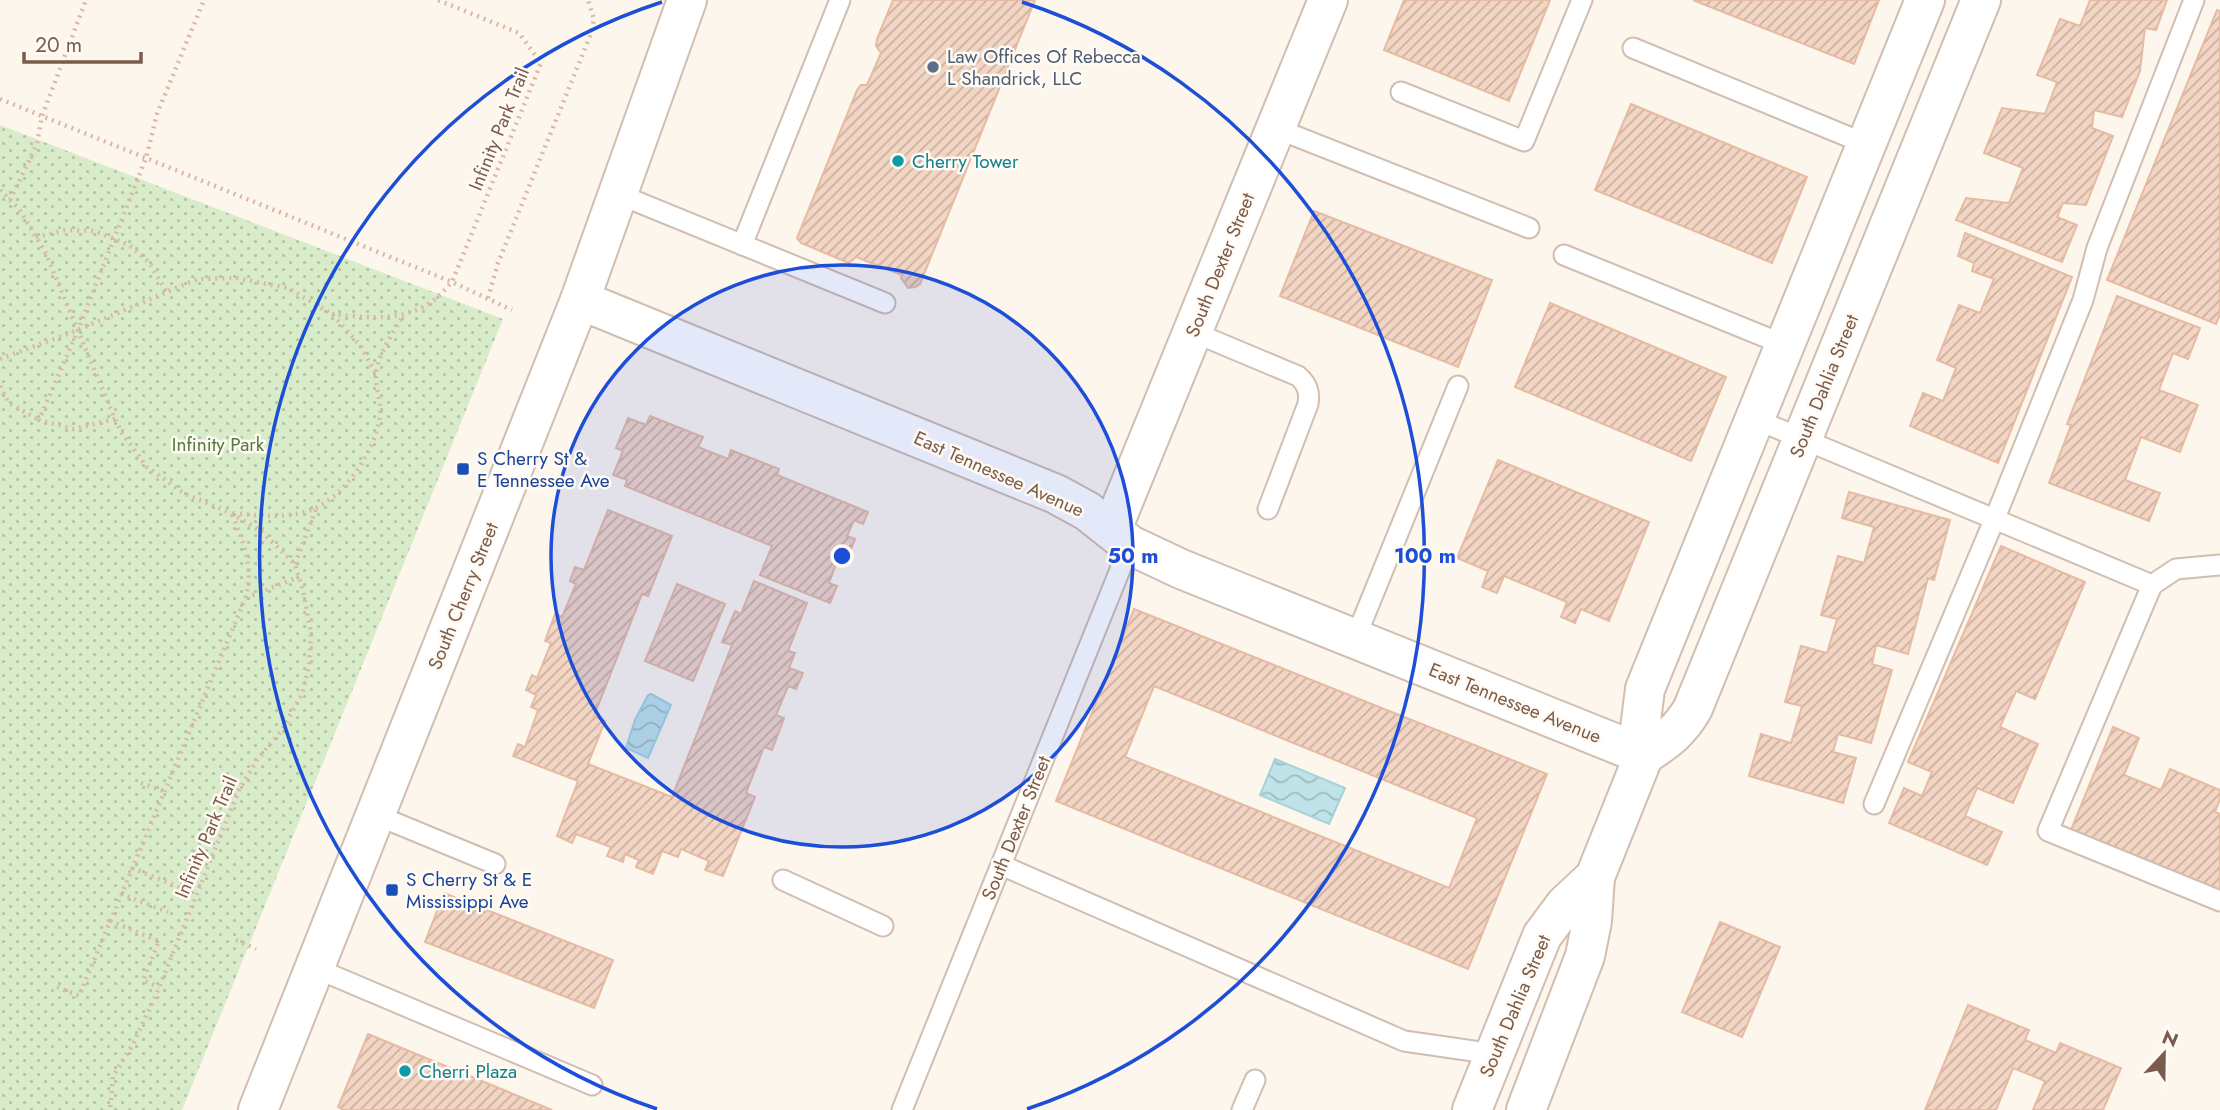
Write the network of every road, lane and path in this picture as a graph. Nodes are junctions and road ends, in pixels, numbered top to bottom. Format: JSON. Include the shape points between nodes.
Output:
{"nodes":[{"id":1,"x":86,"y":0,"type":"edge"},
{"id":2,"x":204,"y":0,"type":"edge"},
{"id":3,"x":438,"y":0,"type":"edge"},
{"id":4,"x":588,"y":0,"type":"edge"},
{"id":5,"x":687,"y":0,"type":"edge"},
{"id":6,"x":840,"y":0,"type":"edge"},
{"id":7,"x":1328,"y":0,"type":"edge"},
{"id":8,"x":1583,"y":0,"type":"edge"},
{"id":9,"x":1925,"y":0,"type":"edge"},
{"id":10,"x":1981,"y":0,"type":"edge"},
{"id":11,"x":2194,"y":0,"type":"edge"},
{"id":12,"x":1633,"y":48,"type":"dead end"},
{"id":13,"x":1401,"y":92,"type":"dead end"},
{"id":14,"x":0,"y":99,"type":"edge"},
{"id":15,"x":42,"y":116,"type":"junction"},
{"id":16,"x":1275,"y":128,"type":"junction"},
{"id":17,"x":1866,"y":144,"type":"junction"},
{"id":18,"x":146,"y":158,"type":"junction"},
{"id":19,"x":0,"y":190,"type":"edge"},
{"id":20,"x":618,"y":194,"type":"junction"},
{"id":21,"x":10,"y":200,"type":"junction"},
{"id":22,"x":1528,"y":228,"type":"dead end"},
{"id":23,"x":36,"y":237,"type":"junction"},
{"id":24,"x":112,"y":238,"type":"junction"},
{"id":25,"x":742,"y":245,"type":"junction"},
{"id":26,"x":1564,"y":255,"type":"dead end"},
{"id":27,"x":452,"y":282,"type":"junction"},
{"id":28,"x":166,"y":291,"type":"junction"},
{"id":29,"x":488,"y":298,"type":"junction"},
{"id":30,"x":580,"y":300,"type":"junction"},
{"id":31,"x":885,"y":303,"type":"dead end"},
{"id":32,"x":512,"y":310,"type":"dead end"},
{"id":33,"x":332,"y":314,"type":"junction"},
{"id":34,"x":404,"y":315,"type":"junction"},
{"id":35,"x":78,"y":330,"type":"junction"},
{"id":36,"x":1193,"y":332,"type":"junction"},
{"id":37,"x":1785,"y":345,"type":"junction"},
{"id":38,"x":0,"y":359,"type":"edge"},
{"id":39,"x":376,"y":374,"type":"junction"},
{"id":40,"x":0,"y":386,"type":"edge"},
{"id":41,"x":1458,"y":386,"type":"dead end"},
{"id":42,"x":115,"y":419,"type":"junction"},
{"id":43,"x":1755,"y":419,"type":"junction"},
{"id":44,"x":39,"y":420,"type":"junction"},
{"id":45,"x":1802,"y":440,"type":"junction"},
{"id":46,"x":317,"y":507,"type":"junction"},
{"id":47,"x":1268,"y":509,"type":"dead end"},
{"id":48,"x":231,"y":513,"type":"junction"},
{"id":49,"x":1995,"y":518,"type":"junction"},
{"id":50,"x":1121,"y":537,"type":"junction"},
{"id":51,"x":295,"y":564,"type":"junction"},
{"id":52,"x":2220,"y":565,"type":"edge"},
{"id":53,"x":299,"y":577,"type":"junction"},
{"id":54,"x":2152,"y":585,"type":"junction"},
{"id":55,"x":245,"y":599,"type":"junction"},
{"id":56,"x":1356,"y":639,"type":"junction"},
{"id":57,"x":1644,"y":755,"type":"junction"},
{"id":58,"x":141,"y":783,"type":"dead end"},
{"id":59,"x":164,"y":791,"type":"junction"},
{"id":60,"x":1874,"y":804,"type":"dead end"},
{"id":61,"x":376,"y":815,"type":"junction"},
{"id":62,"x":212,"y":855,"type":"junction"},
{"id":63,"x":495,"y":864,"type":"dead end"},
{"id":64,"x":1001,"y":865,"type":"junction"},
{"id":65,"x":132,"y":868,"type":"junction"},
{"id":66,"x":1595,"y":877,"type":"junction"},
{"id":67,"x":783,"y":880,"type":"dead end"},
{"id":68,"x":121,"y":894,"type":"junction"},
{"id":69,"x":2220,"y":901,"type":"edge"},
{"id":70,"x":168,"y":912,"type":"dead end"},
{"id":71,"x":110,"y":921,"type":"junction"},
{"id":72,"x":883,"y":926,"type":"dead end"},
{"id":73,"x":236,"y":940,"type":"dead end"},
{"id":74,"x":256,"y":949,"type":"dead end"},
{"id":75,"x":315,"y":968,"type":"junction"},
{"id":76,"x":159,"y":987,"type":"junction"},
{"id":77,"x":57,"y":988,"type":"dead end"},
{"id":78,"x":1494,"y":1054,"type":"junction"},
{"id":79,"x":1255,"y":1080,"type":"dead end"},
{"id":80,"x":592,"y":1085,"type":"dead end"},
{"id":81,"x":110,"y":1110,"type":"edge"},
{"id":82,"x":258,"y":1110,"type":"edge"},
{"id":83,"x":902,"y":1110,"type":"edge"},
{"id":84,"x":1242,"y":1110,"type":"edge"},
{"id":85,"x":1472,"y":1110,"type":"edge"},
{"id":86,"x":1526,"y":1110,"type":"edge"}],
"edges":[{"from":1,"to":15,"type":"path"},
{"from":2,"to":18,"type":"path","via":[[157,114]]},
{"from":3,"to":27,"type":"path","name":"Infinity Park Trail","via":[[519,33],[541,63]]},
{"from":4,"to":29,"type":"path","via":[[594,19],[590,36]]},
{"from":5,"to":20,"type":"street","name":"South Cherry Street"},
{"from":6,"to":25,"type":"lane"},
{"from":7,"to":16,"type":"street","name":"South Dexter Street"},
{"from":8,"to":13,"type":"lane","via":[[1524,141]]},
{"from":9,"to":17,"type":"street","name":"South Dahlia Street"},
{"from":10,"to":45,"type":"street","name":"South Dahlia Street"},
{"from":11,"to":49,"type":"lane","via":[[2097,248],[2083,300]]},
{"from":12,"to":17,"type":"lane"},
{"from":14,"to":15,"type":"path"},
{"from":15,"to":18,"type":"path"},
{"from":15,"to":21,"type":"path","via":[[37,144]]},
{"from":16,"to":22,"type":"lane"},
{"from":16,"to":36,"type":"street","name":"South Dexter Street"},
{"from":17,"to":37,"type":"street","name":"South Dahlia Street"},
{"from":18,"to":24,"type":"path"},
{"from":18,"to":27,"type":"path"},
{"from":19,"to":21,"type":"path","name":"Infinity Park Trail"},
{"from":20,"to":25,"type":"lane"},
{"from":20,"to":30,"type":"street","name":"South Cherry Street"},
{"from":21,"to":23,"type":"path","name":"Infinity Park Trail"},
{"from":23,"to":24,"type":"path","via":[[65,230],[95,231]]},
{"from":23,"to":35,"type":"path","name":"Infinity Park Trail"},
{"from":24,"to":28,"type":"path","via":[[149,262]]},
{"from":24,"to":35,"type":"path"},
{"from":25,"to":31,"type":"lane"},
{"from":26,"to":37,"type":"lane"},
{"from":27,"to":29,"type":"path"},
{"from":27,"to":34,"type":"path","name":"Infinity Park Trail","via":[[431,302]]},
{"from":28,"to":33,"type":"path","name":"Infinity Park Trail","via":[[197,279],[236,278],[288,288]]},
{"from":28,"to":35,"type":"path","name":"Infinity Park Trail"},
{"from":29,"to":32,"type":"path"},
{"from":30,"to":50,"type":"street","name":"East Tennessee Avenue","via":[[1056,494]]},
{"from":30,"to":61,"type":"street","name":"South Cherry Street"},
{"from":33,"to":34,"type":"path","name":"Infinity Park Trail"},
{"from":33,"to":39,"type":"path","name":"Infinity Park Trail","via":[[360,345]]},
{"from":34,"to":39,"type":"path","name":"Infinity Park Trail"},
{"from":35,"to":38,"type":"path","name":"Infinity Park Trail"},
{"from":35,"to":42,"type":"path","name":"Infinity Park Trail"},
{"from":35,"to":44,"type":"path"},
{"from":36,"to":47,"type":"lane","via":[[1297,376],[1309,393]]},
{"from":36,"to":50,"type":"street","name":"South Dexter Street"},
{"from":37,"to":43,"type":"street","name":"South Dahlia Street"},
{"from":39,"to":46,"type":"path","name":"Infinity Park Trail","via":[[380,416],[367,457],[341,489]]},
{"from":40,"to":44,"type":"path","via":[[9,403]]},
{"from":41,"to":56,"type":"lane"},
{"from":42,"to":44,"type":"path","via":[[73,429]]},
{"from":42,"to":48,"type":"path","name":"Infinity Park Trail","via":[[147,467],[186,494]]},
{"from":43,"to":45,"type":"lane"},
{"from":43,"to":57,"type":"street","name":"South Dahlia Street","via":[[1646,689],[1640,729]]},
{"from":45,"to":49,"type":"lane"},
{"from":45,"to":57,"type":"street","name":"South Dahlia Street","via":[[1690,715],[1676,733]]},
{"from":46,"to":48,"type":"path","name":"Infinity Park Trail","via":[[274,517]]},
{"from":46,"to":51,"type":"path"},
{"from":48,"to":51,"type":"path","name":"Infinity Park Trail","via":[[262,532]]},
{"from":48,"to":55,"type":"path","via":[[248,559]]},
{"from":49,"to":54,"type":"lane"},
{"from":49,"to":60,"type":"lane"},
{"from":50,"to":56,"type":"street","name":"East Tennessee Avenue","via":[[1217,584]]},
{"from":50,"to":64,"type":"lane","name":"South Dexter Street"},
{"from":51,"to":53,"type":"path","name":"Infinity Park Trail"},
{"from":52,"to":54,"type":"lane","via":[[2176,569]]},
{"from":53,"to":55,"type":"path"},
{"from":53,"to":62,"type":"path","name":"Infinity Park Trail","via":[[311,633],[302,694],[239,790]]},
{"from":54,"to":69,"type":"lane","via":[[2048,831]]},
{"from":55,"to":59,"type":"path"},
{"from":56,"to":57,"type":"street","name":"East Tennessee Avenue"},
{"from":57,"to":66,"type":"street","name":"South Dahlia Street"},
{"from":58,"to":59,"type":"path"},
{"from":59,"to":65,"type":"path"},
{"from":61,"to":63,"type":"lane"},
{"from":61,"to":75,"type":"street","name":"South Cherry Street"},
{"from":62,"to":65,"type":"path","via":[[196,848],[181,888]]},
{"from":62,"to":76,"type":"path","name":"Infinity Park Trail"},
{"from":64,"to":78,"type":"lane","via":[[1404,1041]]},
{"from":64,"to":83,"type":"lane","name":"South Dexter Street"},
{"from":65,"to":68,"type":"path"},
{"from":66,"to":78,"type":"street","name":"South Dahlia Street","via":[[1565,905],[1542,936]]},
{"from":66,"to":86,"type":"street","name":"South Dahlia Street","via":[[1585,956]]},
{"from":67,"to":72,"type":"lane"},
{"from":68,"to":70,"type":"path"},
{"from":68,"to":71,"type":"path"},
{"from":71,"to":76,"type":"path","via":[[159,941],[143,980]]},
{"from":71,"to":77,"type":"path","via":[[79,996]]},
{"from":73,"to":74,"type":"path"},
{"from":75,"to":80,"type":"lane"},
{"from":75,"to":82,"type":"street","name":"South Cherry Street"},
{"from":76,"to":81,"type":"path","name":"Infinity Park Trail","via":[[113,1076]]},
{"from":78,"to":85,"type":"street","name":"South Dahlia Street"},
{"from":79,"to":84,"type":"lane"}]}
